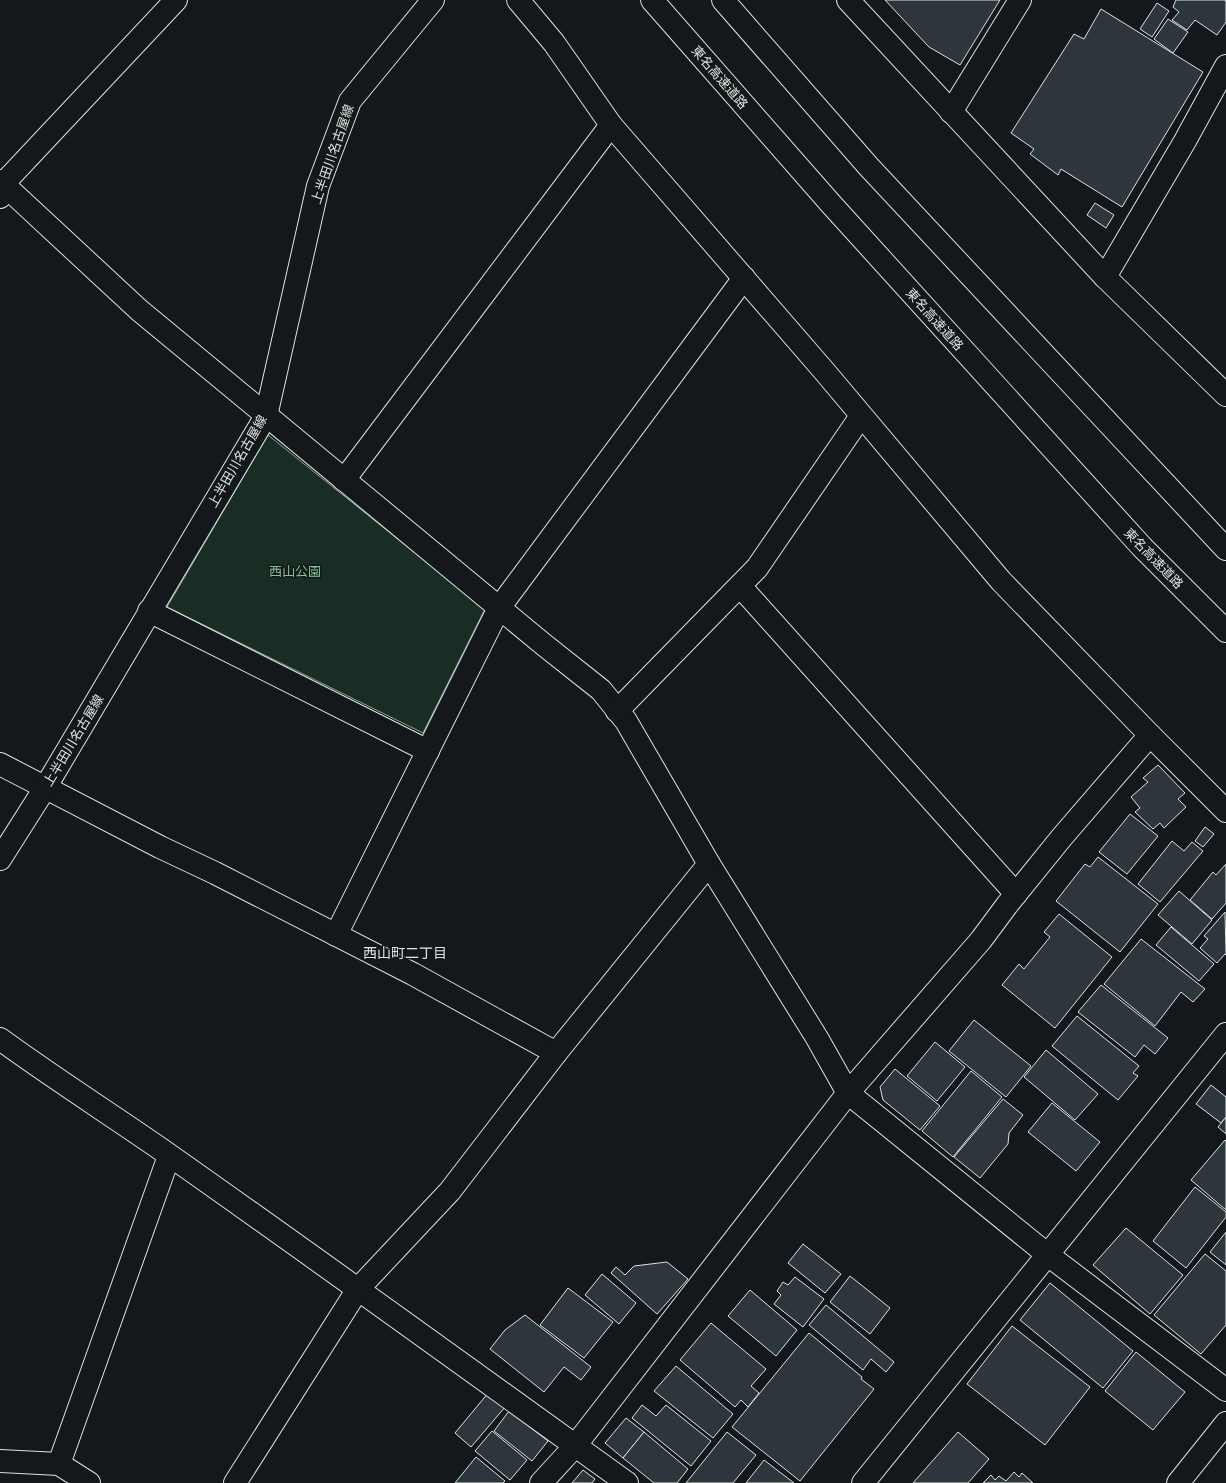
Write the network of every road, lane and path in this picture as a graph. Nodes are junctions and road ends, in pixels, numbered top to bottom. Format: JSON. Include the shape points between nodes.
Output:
{"nodes":[{"id":1,"x":176,"y":0,"type":"edge"},
{"id":2,"x":433,"y":0,"type":"edge"},
{"id":3,"x":518,"y":0,"type":"edge"},
{"id":4,"x":652,"y":0,"type":"edge"},
{"id":5,"x":723,"y":0,"type":"edge"},
{"id":6,"x":848,"y":0,"type":"edge"},
{"id":7,"x":1020,"y":0,"type":"edge"},
{"id":8,"x":1226,"y":66,"type":"edge"},
{"id":9,"x":951,"y":112,"type":"junction"},
{"id":10,"x":611,"y":125,"type":"junction"},
{"id":11,"x":1,"y":188,"type":"edge"},
{"id":12,"x":1105,"y":277,"type":"junction"},
{"id":13,"x":744,"y":278,"type":"junction"},
{"id":14,"x":1226,"y":395,"type":"edge"},
{"id":15,"x":266,"y":416,"type":"junction"},
{"id":16,"x":861,"y":416,"type":"junction"},
{"id":17,"x":344,"y":480,"type":"junction"},
{"id":18,"x":1226,"y":549,"type":"edge"},
{"id":19,"x":740,"y":586,"type":"junction"},
{"id":20,"x":499,"y":608,"type":"junction"},
{"id":21,"x":149,"y":611,"type":"junction"},
{"id":22,"x":1226,"y":631,"type":"edge"},
{"id":23,"x":617,"y":711,"type":"junction"},
{"id":24,"x":1150,"y":735,"type":"junction"},
{"id":25,"x":428,"y":751,"type":"junction"},
{"id":26,"x":0,"y":764,"type":"edge"},
{"id":27,"x":45,"y":788,"type":"junction"},
{"id":28,"x":1226,"y":811,"type":"edge"},
{"id":29,"x":0,"y":859,"type":"edge"},
{"id":30,"x":709,"y":864,"type":"junction"},
{"id":31,"x":1016,"y":894,"type":"junction"},
{"id":32,"x":336,"y":935,"type":"junction"},
{"id":33,"x":1226,"y":1034,"type":"edge"},
{"id":34,"x":0,"y":1039,"type":"edge"},
{"id":35,"x":556,"y":1053,"type":"junction"},
{"id":36,"x":848,"y":1093,"type":"junction"},
{"id":37,"x":169,"y":1156,"type":"junction"},
{"id":38,"x":1048,"y":1255,"type":"junction"},
{"id":39,"x":358,"y":1289,"type":"junction"},
{"id":40,"x":1226,"y":1390,"type":"edge"},
{"id":41,"x":1226,"y":1423,"type":"edge"},
{"id":42,"x":575,"y":1446,"type":"junction"},
{"id":43,"x":0,"y":1461,"type":"edge"},
{"id":44,"x":59,"y":1464,"type":"junction"},
{"id":45,"x":89,"y":1483,"type":"edge"},
{"id":46,"x":235,"y":1483,"type":"edge"},
{"id":47,"x":541,"y":1483,"type":"edge"},
{"id":48,"x":627,"y":1483,"type":"edge"},
{"id":49,"x":863,"y":1483,"type":"edge"},
{"id":50,"x":1178,"y":1483,"type":"edge"}],
"edges":[{"from":1,"to":11,"type":"main road"},
{"from":2,"to":15,"type":"main road","name":"上半田川名古屋線","via":[[350,101],[318,186]]},
{"from":3,"to":10,"type":"main road","via":[[554,43]]},
{"from":4,"to":22,"type":"main road","name":"東名高速道路","via":[[831,204],[1142,547]]},
{"from":5,"to":18,"type":"main road","via":[[869,166]]},
{"from":6,"to":9,"type":"main road"},
{"from":7,"to":9,"type":"main road"},
{"from":8,"to":12,"type":"main road"},
{"from":9,"to":12,"type":"main road"},
{"from":10,"to":13,"type":"main road"},
{"from":10,"to":17,"type":"main road"},
{"from":11,"to":15,"type":"main road","via":[[138,310]]},
{"from":12,"to":14,"type":"main road"},
{"from":13,"to":16,"type":"main road"},
{"from":13,"to":20,"type":"main road"},
{"from":15,"to":17,"type":"main road"},
{"from":15,"to":21,"type":"main road","name":"上半田川名古屋線"},
{"from":16,"to":19,"type":"main road","via":[[757,568]]},
{"from":16,"to":24,"type":"main road","via":[[1001,581]]},
{"from":17,"to":20,"type":"main road"},
{"from":19,"to":23,"type":"main road"},
{"from":19,"to":31,"type":"main road"},
{"from":20,"to":23,"type":"main road","via":[[601,690]]},
{"from":20,"to":25,"type":"main road"},
{"from":21,"to":25,"type":"main road"},
{"from":21,"to":27,"type":"main road","name":"上半田川名古屋線"},
{"from":23,"to":30,"type":"main road","via":[[626,721]]},
{"from":24,"to":28,"type":"main road"},
{"from":24,"to":31,"type":"main road"},
{"from":25,"to":32,"type":"main road"},
{"from":26,"to":27,"type":"main road"},
{"from":27,"to":29,"type":"main road","name":"上半田川名古屋線"},
{"from":27,"to":32,"type":"main road"},
{"from":30,"to":35,"type":"main road"},
{"from":30,"to":36,"type":"main road","via":[[817,1038]]},
{"from":31,"to":36,"type":"main road","via":[[981,940]]},
{"from":32,"to":35,"type":"main road","via":[[413,974]]},
{"from":33,"to":38,"type":"main road"},
{"from":34,"to":37,"type":"main road"},
{"from":35,"to":39,"type":"main road","via":[[450,1191]]},
{"from":36,"to":38,"type":"main road"},
{"from":36,"to":42,"type":"main road"},
{"from":37,"to":39,"type":"main road"},
{"from":37,"to":44,"type":"main road"},
{"from":38,"to":40,"type":"main road"},
{"from":38,"to":49,"type":"main road"},
{"from":39,"to":42,"type":"main road"},
{"from":39,"to":46,"type":"main road"},
{"from":41,"to":50,"type":"main road"},
{"from":42,"to":47,"type":"main road"},
{"from":42,"to":48,"type":"main road"},
{"from":43,"to":44,"type":"main road"},
{"from":44,"to":45,"type":"main road"}]}
